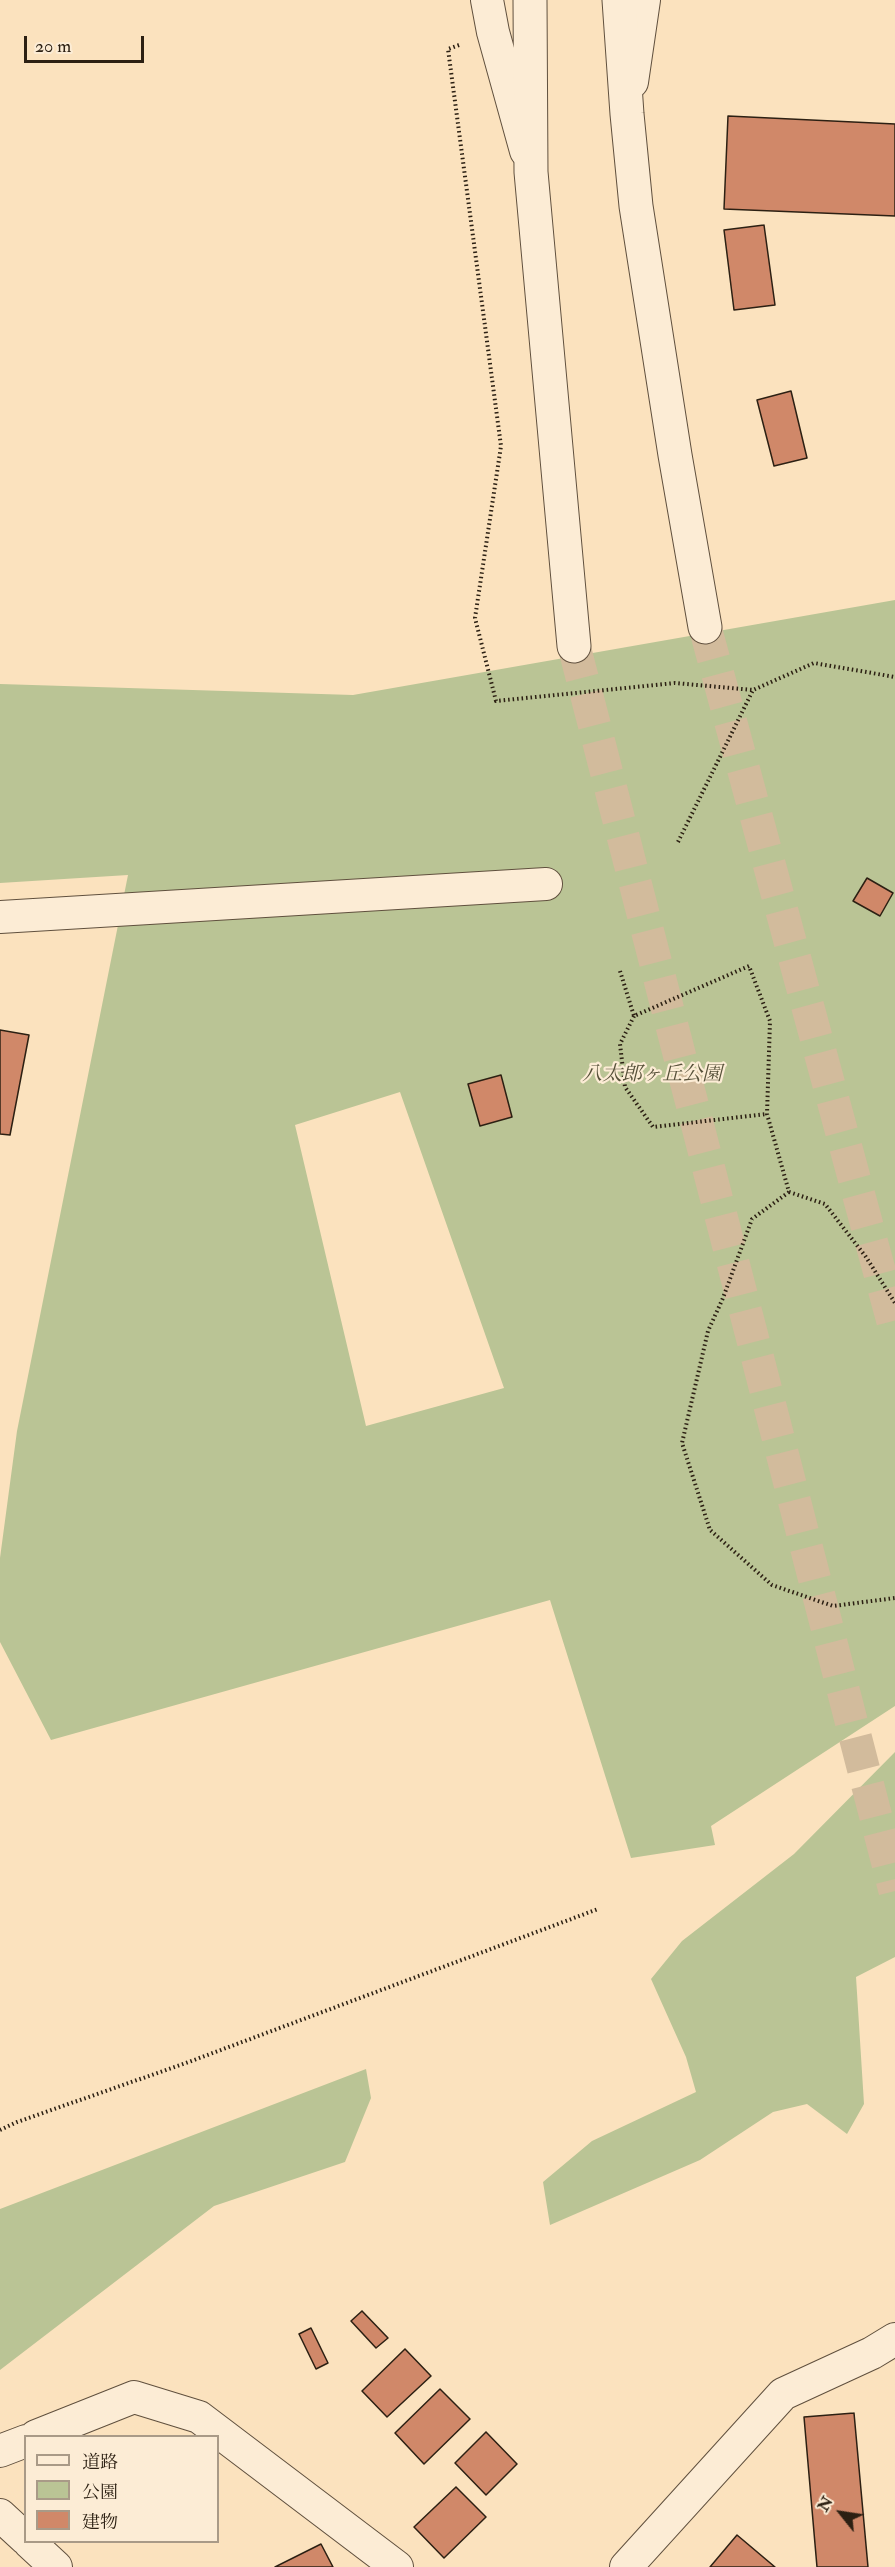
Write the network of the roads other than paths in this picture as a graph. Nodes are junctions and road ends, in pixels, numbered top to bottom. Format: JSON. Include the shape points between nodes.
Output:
{"nodes":[{"id":1,"x":487,"y":0,"type":"edge"},
{"id":2,"x":530,"y":0,"type":"edge"},
{"id":3,"x":620,"y":0,"type":"edge"},
{"id":4,"x":644,"y":0,"type":"edge"},
{"id":5,"x":627,"y":114,"type":"junction"},
{"id":6,"x":531,"y":172,"type":"junction"},
{"id":7,"x":705,"y":627,"type":"tunnel mouth"},
{"id":8,"x":574,"y":646,"type":"tunnel mouth"},
{"id":9,"x":546,"y":884,"type":"dead end"},
{"id":10,"x":0,"y":918,"type":"edge"},
{"id":11,"x":895,"y":2339,"type":"edge"},
{"id":12,"x":39,"y":2435,"type":"edge"},
{"id":13,"x":24,"y":2442,"type":"edge"},
{"id":14,"x":0,"y":2451,"type":"edge"},
{"id":15,"x":0,"y":2515,"type":"edge"},
{"id":16,"x":24,"y":2537,"type":"edge"},
{"id":17,"x":30,"y":2543,"type":"edge"},
{"id":18,"x":56,"y":2567,"type":"edge"},
{"id":19,"x":397,"y":2567,"type":"edge"},
{"id":20,"x":626,"y":2567,"type":"edge"}],
"edges":[{"from":1,"to":6,"type":"street"},
{"from":2,"to":6,"type":"street"},
{"from":3,"to":5,"type":"street"},
{"from":4,"to":5,"type":"street"},
{"from":5,"to":7,"type":"street","via":[[639,228]]},
{"from":6,"to":8,"type":"street"},
{"from":9,"to":10,"type":"street"},
{"from":11,"to":20,"type":"street","via":[[783,2394]]},
{"from":12,"to":19,"type":"street","via":[[134,2397],[199,2417]]},
{"from":13,"to":14,"type":"street"},
{"from":15,"to":16,"type":"street"},
{"from":17,"to":18,"type":"street"}]}
